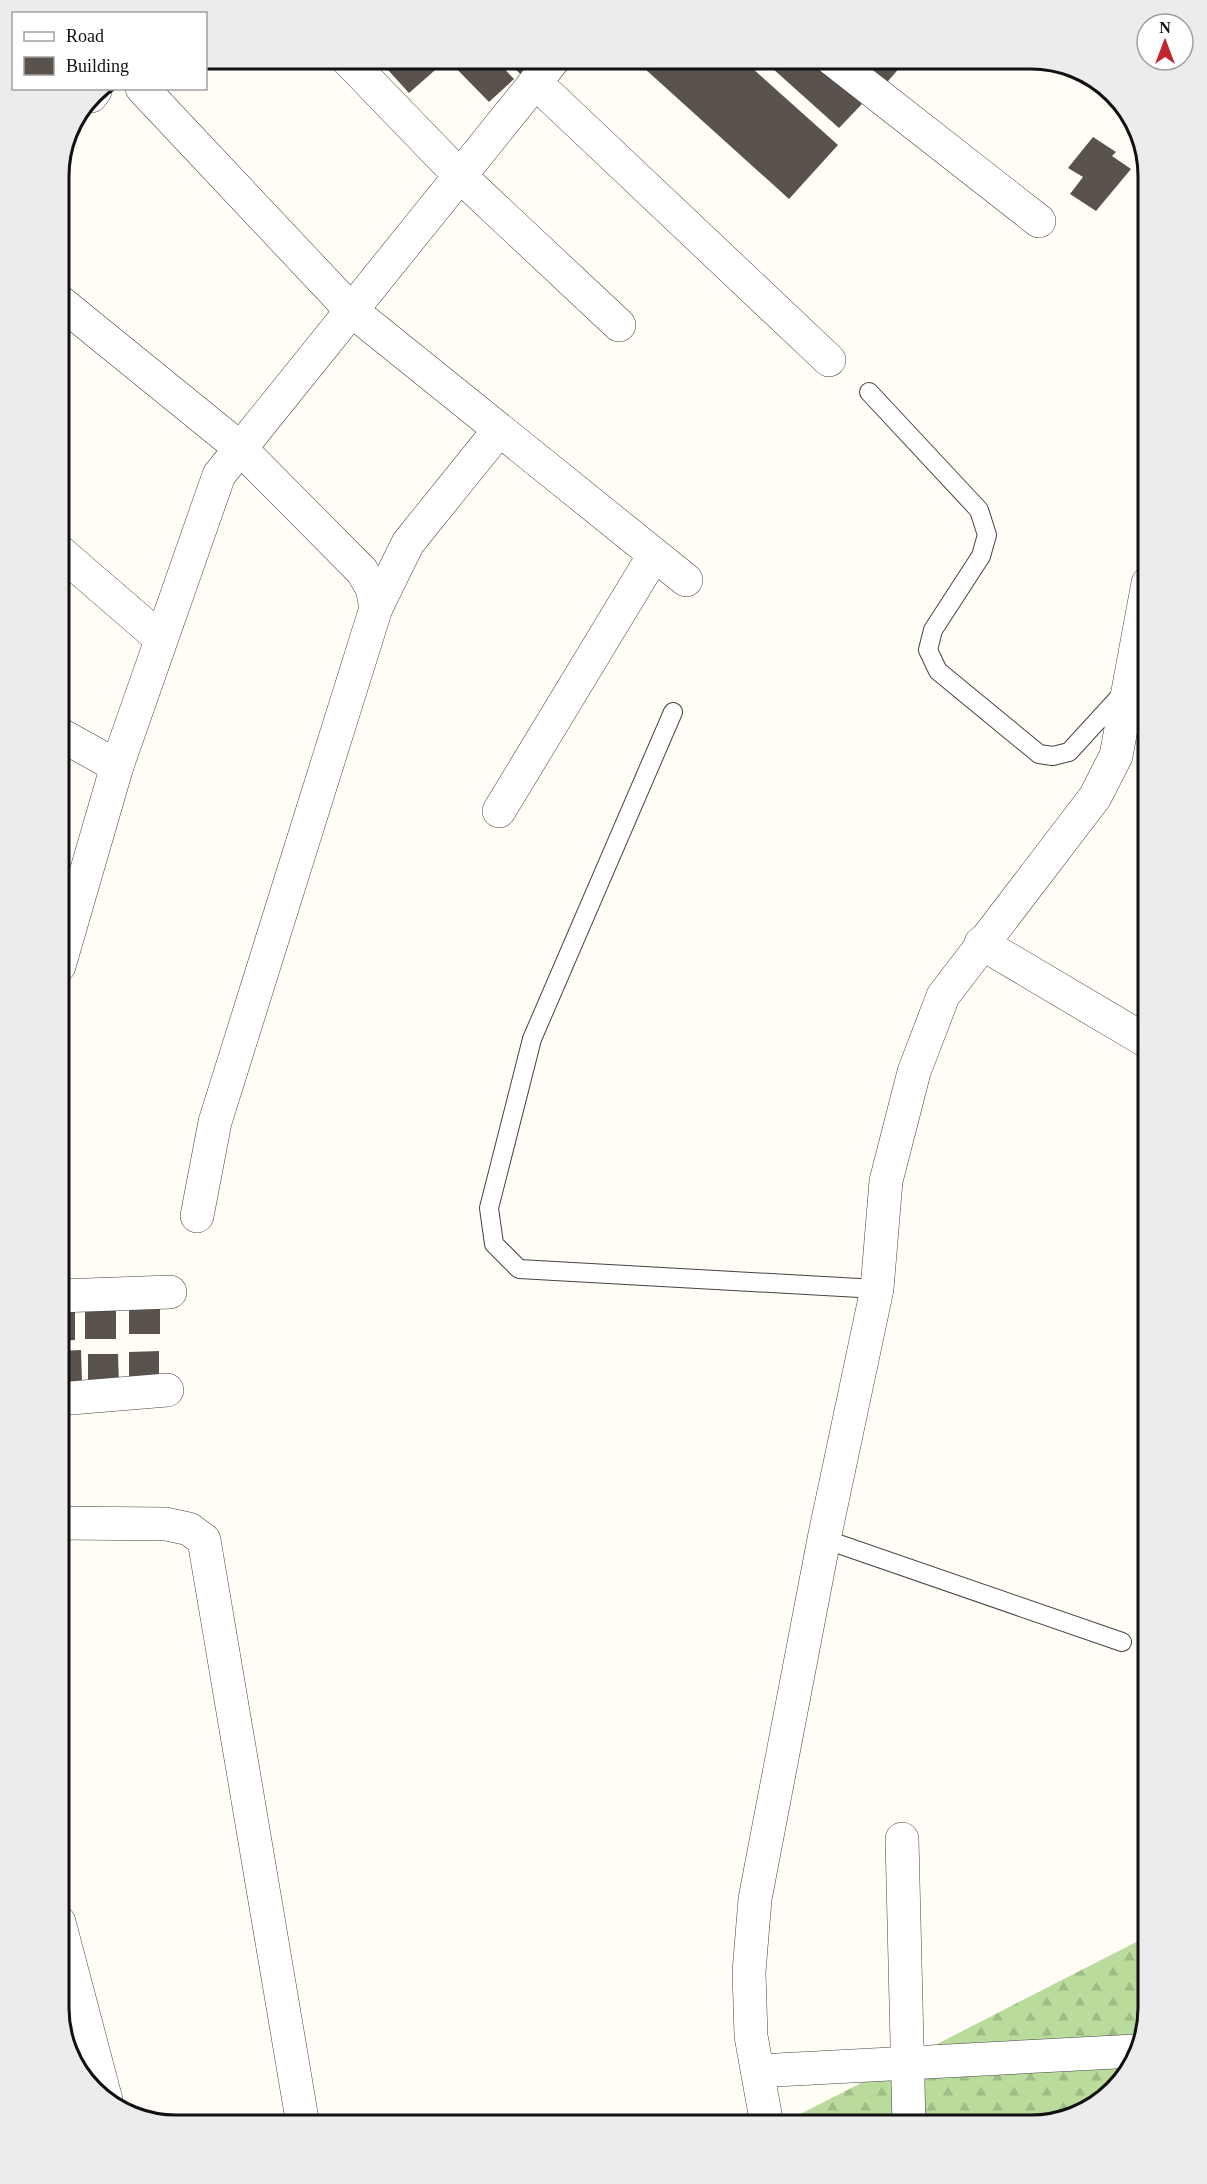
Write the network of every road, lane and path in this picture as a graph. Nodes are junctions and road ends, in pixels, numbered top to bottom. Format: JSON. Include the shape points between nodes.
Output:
{"nodes":[{"id":1,"x":358,"y":69,"type":"edge"},
{"id":2,"x":845,"y":69,"type":"edge"},
{"id":3,"x":545,"y":70,"type":"edge"},
{"id":4,"x":144,"y":90,"type":"edge"},
{"id":5,"x":459,"y":175,"type":"junction"},
{"id":6,"x":1039,"y":221,"type":"dead end"},
{"id":7,"x":69,"y":309,"type":"edge"},
{"id":8,"x":351,"y":310,"type":"junction"},
{"id":9,"x":619,"y":325,"type":"dead end"},
{"id":10,"x":829,"y":360,"type":"dead end"},
{"id":11,"x":869,"y":392,"type":"dead end"},
{"id":12,"x":499,"y":430,"type":"junction"},
{"id":13,"x":240,"y":448,"type":"junction"},
{"id":14,"x":654,"y":555,"type":"junction"},
{"id":15,"x":69,"y":560,"type":"edge"},
{"id":16,"x":686,"y":580,"type":"dead end"},
{"id":17,"x":376,"y":608,"type":"junction"},
{"id":18,"x":161,"y":639,"type":"junction"},
{"id":19,"x":1138,"y":645,"type":"edge"},
{"id":20,"x":1131,"y":685,"type":"junction"},
{"id":21,"x":673,"y":712,"type":"dead end"},
{"id":22,"x":69,"y":740,"type":"edge"},
{"id":23,"x":117,"y":766,"type":"junction"},
{"id":24,"x":499,"y":811,"type":"dead end"},
{"id":25,"x":69,"y":932,"type":"edge"},
{"id":26,"x":981,"y":944,"type":"junction"},
{"id":27,"x":1138,"y":1036,"type":"edge"},
{"id":28,"x":197,"y":1216,"type":"dead end"},
{"id":29,"x":877,"y":1289,"type":"junction"},
{"id":30,"x":170,"y":1292,"type":"dead end"},
{"id":31,"x":69,"y":1296,"type":"edge"},
{"id":32,"x":167,"y":1390,"type":"dead end"},
{"id":33,"x":69,"y":1398,"type":"edge"},
{"id":34,"x":69,"y":1523,"type":"edge"},
{"id":35,"x":824,"y":1539,"type":"junction"},
{"id":36,"x":1122,"y":1642,"type":"dead end"},
{"id":37,"x":902,"y":1839,"type":"dead end"},
{"id":38,"x":69,"y":1964,"type":"edge"},
{"id":39,"x":1128,"y":2052,"type":"edge"},
{"id":40,"x":907,"y":2063,"type":"junction"},
{"id":41,"x":758,"y":2071,"type":"junction"},
{"id":42,"x":102,"y":2086,"type":"edge"},
{"id":43,"x":301,"y":2115,"type":"edge"},
{"id":44,"x":765,"y":2115,"type":"edge"},
{"id":45,"x":909,"y":2115,"type":"edge"}],
"edges":[{"from":1,"to":5,"type":"street"},
{"from":2,"to":6,"type":"street"},
{"from":3,"to":5,"type":"street"},
{"from":3,"to":10,"type":"street"},
{"from":4,"to":8,"type":"street"},
{"from":5,"to":8,"type":"street"},
{"from":5,"to":9,"type":"street"},
{"from":7,"to":13,"type":"street"},
{"from":8,"to":12,"type":"street"},
{"from":8,"to":13,"type":"street"},
{"from":11,"to":20,"type":"lane","via":[[979,510],[987,535],[981,556],[933,630],[928,650],[938,671],[1039,754],[1053,756],[1069,752]]},
{"from":12,"to":14,"type":"street"},
{"from":12,"to":17,"type":"street","via":[[408,543]]},
{"from":13,"to":17,"type":"street","via":[[362,571],[372,588]]},
{"from":13,"to":18,"type":"street","via":[[219,474]]},
{"from":14,"to":16,"type":"street"},
{"from":14,"to":24,"type":"street"},
{"from":15,"to":18,"type":"street"},
{"from":17,"to":28,"type":"street","via":[[215,1122]]},
{"from":18,"to":23,"type":"street"},
{"from":19,"to":20,"type":"street"},
{"from":20,"to":26,"type":"street","via":[[1116,756],[1095,797]]},
{"from":21,"to":29,"type":"lane","via":[[532,1039],[489,1208],[494,1244],[519,1269]]},
{"from":22,"to":23,"type":"street"},
{"from":23,"to":25,"type":"street"},
{"from":26,"to":27,"type":"street"},
{"from":26,"to":29,"type":"street","via":[[943,996],[914,1072],[886,1181]]},
{"from":29,"to":35,"type":"street"},
{"from":30,"to":31,"type":"street"},
{"from":32,"to":33,"type":"street"},
{"from":34,"to":43,"type":"street","via":[[166,1524],[189,1529],[204,1540]]},
{"from":35,"to":36,"type":"lane"},
{"from":35,"to":41,"type":"street","via":[[755,1899],[749,1972],[751,2036]]},
{"from":37,"to":40,"type":"street"},
{"from":38,"to":42,"type":"street"},
{"from":39,"to":40,"type":"street"},
{"from":40,"to":41,"type":"street"},
{"from":40,"to":45,"type":"street"},
{"from":41,"to":44,"type":"street"}]}
